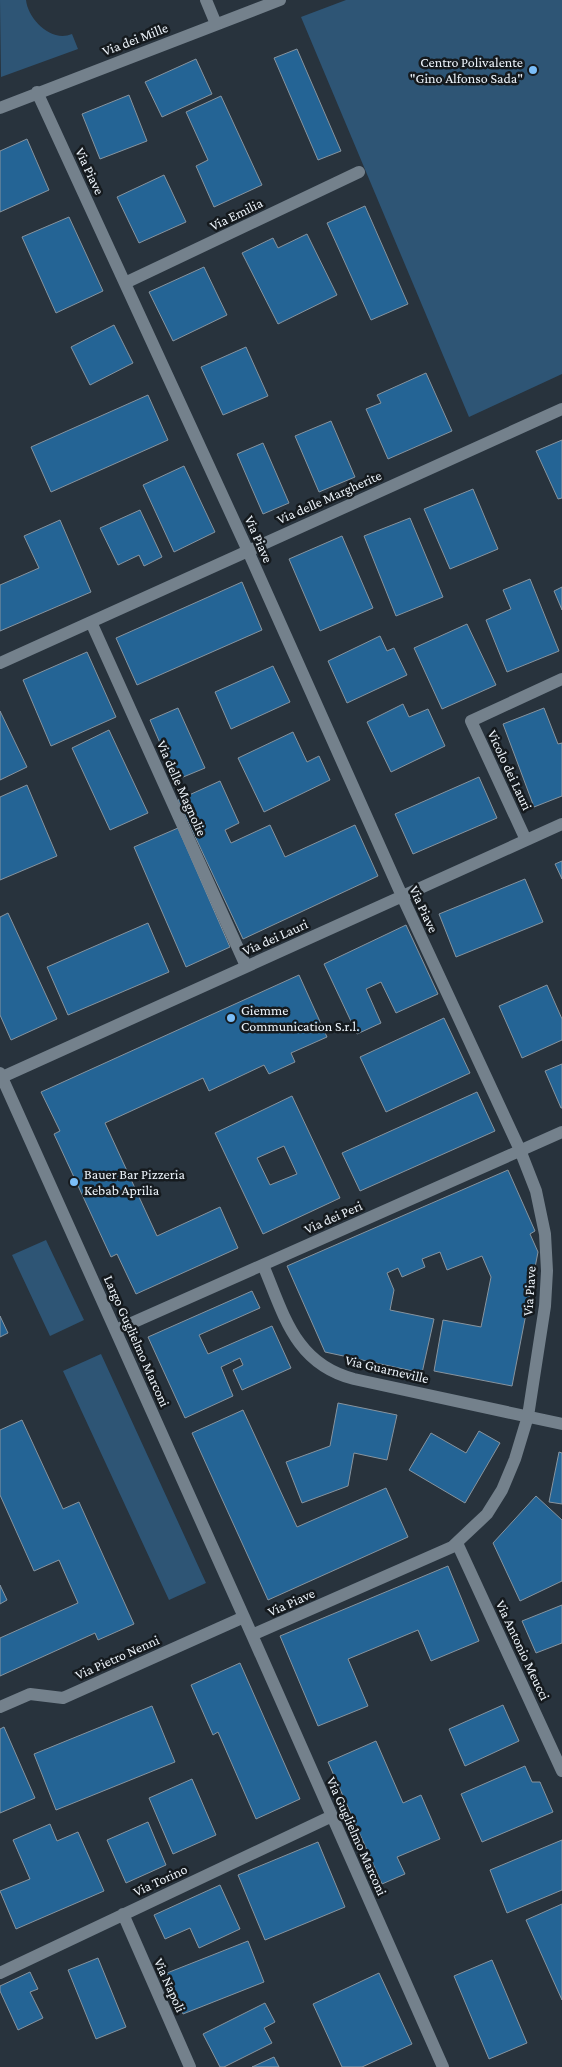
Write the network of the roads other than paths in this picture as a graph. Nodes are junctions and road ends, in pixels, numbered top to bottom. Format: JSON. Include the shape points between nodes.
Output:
{"nodes":[{"id":1,"x":206,"y":0,"type":"edge"},
{"id":2,"x":280,"y":0,"type":"edge"},
{"id":3,"x":216,"y":24,"type":"junction"},
{"id":4,"x":37,"y":92,"type":"junction"},
{"id":5,"x":0,"y":108,"type":"edge"},
{"id":6,"x":359,"y":172,"type":"dead end"},
{"id":7,"x":125,"y":284,"type":"junction"},
{"id":8,"x":562,"y":409,"type":"edge"},
{"id":9,"x":248,"y":551,"type":"junction"},
{"id":10,"x":91,"y":622,"type":"junction"},
{"id":11,"x":0,"y":663,"type":"edge"},
{"id":12,"x":562,"y":679,"type":"edge"},
{"id":13,"x":562,"y":824,"type":"edge"},
{"id":14,"x":526,"y":840,"type":"junction"},
{"id":15,"x":402,"y":896,"type":"junction"},
{"id":16,"x":246,"y":966,"type":"junction"},
{"id":17,"x":1,"y":1076,"type":"edge"},
{"id":18,"x":562,"y":1132,"type":"edge"},
{"id":19,"x":520,"y":1150,"type":"junction"},
{"id":20,"x":263,"y":1265,"type":"junction"},
{"id":21,"x":116,"y":1330,"type":"junction"},
{"id":22,"x":528,"y":1416,"type":"junction"},
{"id":23,"x":562,"y":1424,"type":"edge"},
{"id":24,"x":457,"y":1543,"type":"junction"},
{"id":25,"x":244,"y":1617,"type":"junction"},
{"id":26,"x":252,"y":1635,"type":"junction"},
{"id":27,"x":0,"y":1707,"type":"edge"},
{"id":28,"x":562,"y":1770,"type":"edge"},
{"id":29,"x":332,"y":1816,"type":"junction"},
{"id":30,"x":123,"y":1914,"type":"junction"},
{"id":31,"x":0,"y":1973,"type":"edge"},
{"id":32,"x":190,"y":2067,"type":"edge"},
{"id":33,"x":443,"y":2067,"type":"edge"}],
"edges":[{"from":1,"to":3,"type":"street"},
{"from":2,"to":3,"type":"street","name":"Via dei Mille"},
{"from":3,"to":4,"type":"street","name":"Via dei Mille"},
{"from":4,"to":5,"type":"street","name":"Via dei Mille"},
{"from":4,"to":7,"type":"street","name":"Via Piave"},
{"from":6,"to":7,"type":"street","name":"Via Emilia"},
{"from":7,"to":9,"type":"street","name":"Via Piave"},
{"from":8,"to":9,"type":"street","name":"Via delle Margherite"},
{"from":9,"to":10,"type":"street","name":"Via delle Margherite"},
{"from":9,"to":15,"type":"street","name":"Via Piave"},
{"from":10,"to":11,"type":"street","name":"Via delle Margherite"},
{"from":10,"to":16,"type":"street","name":"Via delle Magnolie"},
{"from":12,"to":14,"type":"street","name":"Vicolo dei Lauri","via":[[471,721]]},
{"from":13,"to":14,"type":"street","name":"Via dei Lauri"},
{"from":14,"to":15,"type":"street","name":"Via dei Lauri"},
{"from":15,"to":16,"type":"street","name":"Via dei Lauri"},
{"from":15,"to":19,"type":"street","name":"Via Piave"},
{"from":16,"to":17,"type":"street","name":"Via dei Lauri"},
{"from":17,"to":21,"type":"street","name":"Largo Guglielmo Marconi"},
{"from":18,"to":19,"type":"street","name":"Via dei Peri"},
{"from":19,"to":20,"type":"street","name":"Via dei Peri"},
{"from":19,"to":22,"type":"street","name":"Via Piave","via":[[536,1191],[546,1254],[545,1306]]},
{"from":20,"to":21,"type":"street","name":"Via dei Peri"},
{"from":20,"to":22,"type":"street","name":"Via Guarneville","via":[[295,1339],[313,1359],[330,1370],[354,1379]]},
{"from":21,"to":25,"type":"street","name":"Largo Guglielmo Marconi"},
{"from":22,"to":23,"type":"street","name":"Via Guarneville"},
{"from":22,"to":24,"type":"street","name":"Via Piave","via":[[502,1490],[487,1514]]},
{"from":24,"to":26,"type":"street","name":"Via Piave"},
{"from":24,"to":28,"type":"street","name":"Via Antonio Meucci"},
{"from":25,"to":26,"type":"street","name":"Via Guglielmo Marconi"},
{"from":25,"to":27,"type":"street","name":"Via Pietro Nenni","via":[[63,1698],[30,1694]]},
{"from":26,"to":29,"type":"street","name":"Via Guglielmo Marconi"},
{"from":29,"to":30,"type":"street","name":"Via Torino"},
{"from":29,"to":33,"type":"street","name":"Via Guglielmo Marconi"},
{"from":30,"to":31,"type":"street","name":"Via Torino"},
{"from":30,"to":32,"type":"street","name":"Via Napoli"}]}
